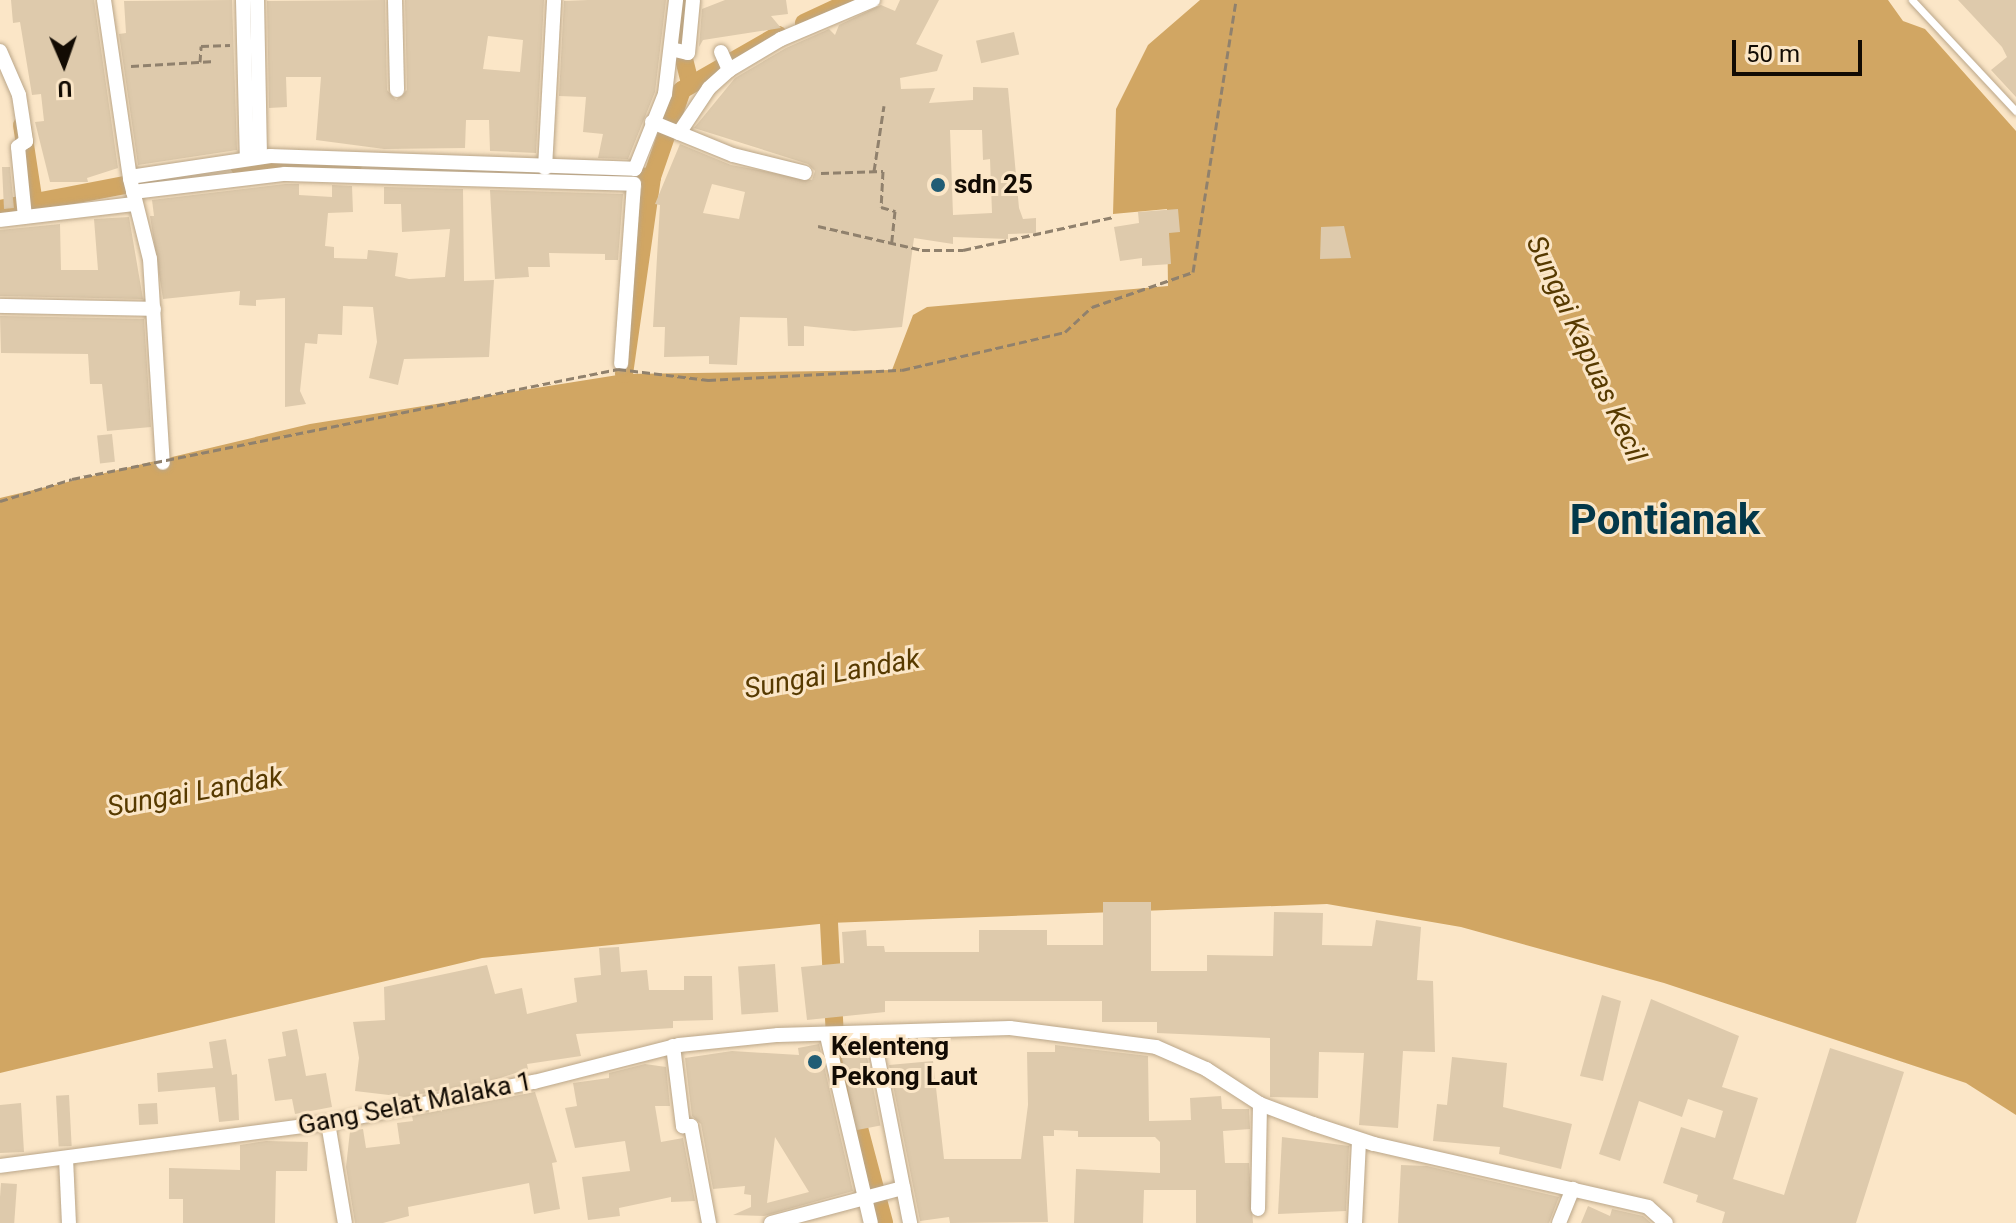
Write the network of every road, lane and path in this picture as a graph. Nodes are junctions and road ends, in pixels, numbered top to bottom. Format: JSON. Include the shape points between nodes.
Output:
{"nodes":[{"id":1,"x":104,"y":0,"type":"edge"},
{"id":2,"x":243,"y":0,"type":"edge"},
{"id":3,"x":257,"y":0,"type":"edge"},
{"id":4,"x":395,"y":0,"type":"edge"},
{"id":5,"x":554,"y":0,"type":"edge"},
{"id":6,"x":676,"y":0,"type":"edge"},
{"id":7,"x":693,"y":0,"type":"edge"},
{"id":8,"x":873,"y":0,"type":"edge"},
{"id":9,"x":1236,"y":0,"type":"edge"},
{"id":10,"x":1912,"y":0,"type":"edge"},
{"id":11,"x":234,"y":45,"type":"dead end"},
{"id":12,"x":2,"y":48,"type":"edge"},
{"id":13,"x":671,"y":49,"type":"junction"},
{"id":14,"x":721,"y":52,"type":"dead end"},
{"id":15,"x":215,"y":61,"type":"dead end"},
{"id":16,"x":200,"y":62,"type":"junction"},
{"id":17,"x":115,"y":66,"type":"junction"},
{"id":18,"x":729,"y":70,"type":"junction"},
{"id":19,"x":397,"y":90,"type":"dead end"},
{"id":20,"x":884,"y":106,"type":"dead end"},
{"id":21,"x":2016,"y":111,"type":"edge"},
{"id":22,"x":652,"y":122,"type":"junction"},
{"id":23,"x":679,"y":133,"type":"junction"},
{"id":24,"x":252,"y":158,"type":"junction"},
{"id":25,"x":369,"y":159,"type":"junction"},
{"id":26,"x":545,"y":168,"type":"junction"},
{"id":27,"x":635,"y":169,"type":"junction"},
{"id":28,"x":476,"y":171,"type":"junction"},
{"id":29,"x":874,"y":171,"type":"junction"},
{"id":30,"x":805,"y":173,"type":"joint"},
{"id":31,"x":369,"y":175,"type":"junction"},
{"id":32,"x":176,"y":177,"type":"junction"},
{"id":33,"x":634,"y":184,"type":"junction"},
{"id":34,"x":132,"y":189,"type":"junction"},
{"id":35,"x":25,"y":217,"type":"junction"},
{"id":36,"x":1113,"y":217,"type":"dead end"},
{"id":37,"x":0,"y":220,"type":"edge"},
{"id":38,"x":818,"y":226,"type":"dead end"},
{"id":39,"x":892,"y":242,"type":"junction"},
{"id":40,"x":0,"y":306,"type":"edge"},
{"id":41,"x":154,"y":309,"type":"junction"},
{"id":42,"x":621,"y":364,"type":"dead end"},
{"id":43,"x":163,"y":463,"type":"dead end"},
{"id":44,"x":0,"y":501,"type":"edge"},
{"id":45,"x":873,"y":1034,"type":"junction"},
{"id":46,"x":827,"y":1036,"type":"junction"},
{"id":47,"x":673,"y":1046,"type":"junction"},
{"id":48,"x":1260,"y":1104,"type":"junction"},
{"id":49,"x":328,"y":1123,"type":"junction"},
{"id":50,"x":1359,"y":1140,"type":"junction"},
{"id":51,"x":66,"y":1158,"type":"junction"},
{"id":52,"x":0,"y":1166,"type":"edge"},
{"id":53,"x":903,"y":1188,"type":"junction"},
{"id":54,"x":1573,"y":1189,"type":"junction"},
{"id":55,"x":865,"y":1195,"type":"junction"},
{"id":56,"x":1258,"y":1209,"type":"dead end"},
{"id":57,"x":69,"y":1223,"type":"edge"},
{"id":58,"x":345,"y":1223,"type":"edge"},
{"id":59,"x":709,"y":1223,"type":"edge"},
{"id":60,"x":771,"y":1223,"type":"edge"},
{"id":61,"x":871,"y":1223,"type":"edge"},
{"id":62,"x":910,"y":1223,"type":"edge"},
{"id":63,"x":1355,"y":1223,"type":"edge"},
{"id":64,"x":1559,"y":1223,"type":"edge"},
{"id":65,"x":1666,"y":1223,"type":"edge"}],
"edges":[{"from":1,"to":17,"type":"street"},
{"from":2,"to":24,"type":"street"},
{"from":3,"to":24,"type":"street"},
{"from":4,"to":19,"type":"street"},
{"from":5,"to":26,"type":"street"},
{"from":6,"to":13,"type":"street"},
{"from":7,"to":13,"type":"street","via":[[688,53]]},
{"from":8,"to":18,"type":"street","via":[[781,39]]},
{"from":9,"to":44,"type":"path","bridge":true,"via":[[1193,272],[1092,307],[1065,332],[902,370],[708,380],[618,369],[72,479]]},
{"from":10,"to":21,"type":"lane"},
{"from":11,"to":16,"type":"path","via":[[201,46]]},
{"from":12,"to":35,"type":"street","via":[[19,95],[26,141],[18,147]]},
{"from":13,"to":22,"type":"street","via":[[665,94]]},
{"from":14,"to":18,"type":"street"},
{"from":15,"to":16,"type":"path"},
{"from":16,"to":17,"type":"path"},
{"from":17,"to":34,"type":"street"},
{"from":18,"to":23,"type":"street","via":[[709,88]]},
{"from":20,"to":29,"type":"path"},
{"from":22,"to":23,"type":"street"},
{"from":22,"to":27,"type":"street"},
{"from":23,"to":30,"type":"street","via":[[733,155]]},
{"from":24,"to":25,"type":"street"},
{"from":24,"to":32,"type":"street"},
{"from":25,"to":28,"type":"street"},
{"from":25,"to":31,"type":"street"},
{"from":26,"to":27,"type":"street"},
{"from":26,"to":28,"type":"street"},
{"from":27,"to":33,"type":"street"},
{"from":28,"to":31,"type":"street"},
{"from":28,"to":33,"type":"street"},
{"from":29,"to":30,"type":"path"},
{"from":29,"to":39,"type":"path","via":[[883,171],[881,207],[895,211]]},
{"from":31,"to":32,"type":"street"},
{"from":32,"to":34,"type":"street"},
{"from":33,"to":42,"type":"street"},
{"from":34,"to":35,"type":"street"},
{"from":34,"to":41,"type":"street","via":[[150,259]]},
{"from":35,"to":37,"type":"street"},
{"from":36,"to":39,"type":"path","via":[[963,250],[922,250]]},
{"from":38,"to":39,"type":"path"},
{"from":40,"to":41,"type":"street"},
{"from":41,"to":43,"type":"street"},
{"from":45,"to":46,"type":"street","name":"Gang Selat Malaka 1"},
{"from":45,"to":48,"type":"street","name":"Gang Selat Malaka 1","via":[[1010,1028],[1129,1041],[1206,1069]]},
{"from":45,"to":53,"type":"street"},
{"from":46,"to":47,"type":"street","name":"Gang Selat Malaka 1","via":[[728,1038]]},
{"from":46,"to":55,"type":"street"},
{"from":47,"to":49,"type":"street","name":"Gang Selat Malaka 1","via":[[534,1082]]},
{"from":47,"to":59,"type":"street","via":[[683,1126],[691,1126]]},
{"from":48,"to":50,"type":"street","name":"Gang Selat Malaka 1"},
{"from":48,"to":56,"type":"street"},
{"from":49,"to":51,"type":"street","name":"Gang Selat Malaka 1"},
{"from":49,"to":58,"type":"street"},
{"from":50,"to":54,"type":"street","name":"Gang Selat Malaka 1"},
{"from":50,"to":63,"type":"street"},
{"from":51,"to":52,"type":"street","name":"Gang Selat Malaka 1"},
{"from":51,"to":57,"type":"street"},
{"from":53,"to":55,"type":"street"},
{"from":53,"to":62,"type":"street"},
{"from":54,"to":64,"type":"street"},
{"from":54,"to":65,"type":"street","name":"Gang Selat Malaka 1","via":[[1648,1207]]},
{"from":55,"to":60,"type":"street"},
{"from":55,"to":61,"type":"street"}]}
